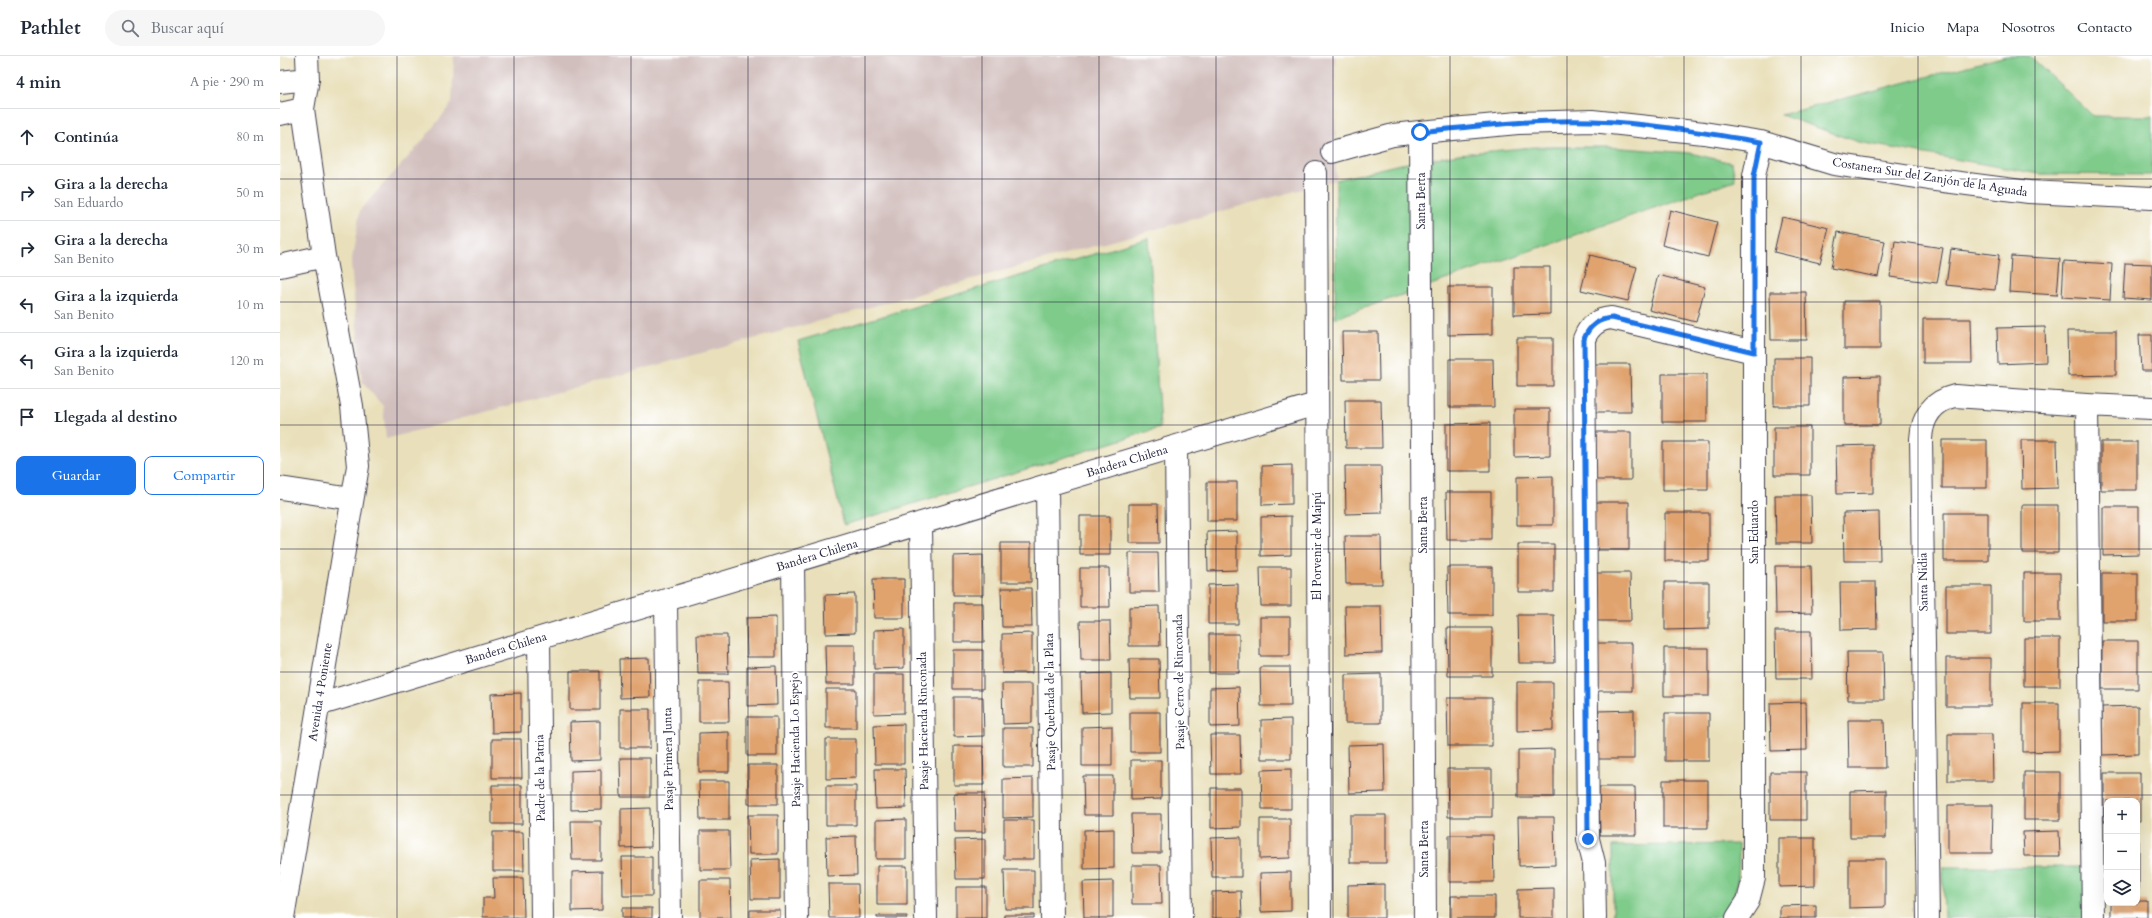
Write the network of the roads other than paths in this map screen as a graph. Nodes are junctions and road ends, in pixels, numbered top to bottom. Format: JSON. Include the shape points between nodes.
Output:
{"nodes":[{"id":1,"x":307,"y":56,"type":"edge"},
{"id":2,"x":308,"y":79,"type":"junction"},
{"id":3,"x":280,"y":82,"type":"edge"},
{"id":4,"x":303,"y":109,"type":"junction"},
{"id":5,"x":280,"y":114,"type":"edge"},
{"id":6,"x":1420,"y":132,"type":"junction"},
{"id":7,"x":1761,"y":142,"type":"junction"},
{"id":8,"x":1332,"y":152,"type":"dead end"},
{"id":9,"x":1316,"y":173,"type":"dead end"},
{"id":10,"x":2152,"y":198,"type":"edge"},
{"id":11,"x":324,"y":256,"type":"junction"},
{"id":12,"x":280,"y":266,"type":"edge"},
{"id":13,"x":1754,"y":352,"type":"junction"},
{"id":14,"x":1316,"y":404,"type":"junction"},
{"id":15,"x":2087,"y":405,"type":"junction"},
{"id":16,"x":2152,"y":408,"type":"edge"},
{"id":17,"x":1176,"y":446,"type":"junction"},
{"id":18,"x":1047,"y":485,"type":"junction"},
{"id":19,"x":280,"y":488,"type":"edge"},
{"id":20,"x":352,"y":499,"type":"junction"},
{"id":21,"x":921,"y":523,"type":"junction"},
{"id":22,"x":793,"y":562,"type":"junction"},
{"id":23,"x":666,"y":600,"type":"junction"},
{"id":24,"x":539,"y":638,"type":"junction"},
{"id":25,"x":318,"y":705,"type":"junction"},
{"id":26,"x":283,"y":918,"type":"edge"},
{"id":27,"x":542,"y":918,"type":"edge"},
{"id":28,"x":670,"y":918,"type":"edge"},
{"id":29,"x":797,"y":918,"type":"edge"},
{"id":30,"x":926,"y":918,"type":"edge"},
{"id":31,"x":1052,"y":918,"type":"edge"},
{"id":32,"x":1181,"y":918,"type":"edge"},
{"id":33,"x":1320,"y":918,"type":"edge"},
{"id":34,"x":1425,"y":918,"type":"edge"},
{"id":35,"x":1595,"y":918,"type":"edge"},
{"id":36,"x":1737,"y":918,"type":"edge"},
{"id":37,"x":1928,"y":918,"type":"edge"},
{"id":38,"x":2093,"y":918,"type":"edge"}],
"edges":[{"from":1,"to":2,"type":"street","name":"Avenida 4 Poniente"},
{"from":2,"to":3,"type":"street"},
{"from":2,"to":4,"type":"street","name":"Avenida 4 Poniente"},
{"from":4,"to":5,"type":"street"},
{"from":4,"to":11,"type":"street","name":"Avenida 4 Poniente"},
{"from":6,"to":7,"type":"street","name":"Costanera Sur del Zanjón de la Aguada","via":[[1518,123],[1592,121]]},
{"from":6,"to":8,"type":"street","name":"Costanera Sur del Zanjón de la Aguada","via":[[1393,136]]},
{"from":6,"to":34,"type":"street","name":"Santa Berta"},
{"from":7,"to":10,"type":"street","name":"Costanera Sur del Zanjón de la Aguada","via":[[1834,164],[1929,179],[2029,192]]},
{"from":7,"to":13,"type":"street","name":"San Eduardo","via":[[1754,176]]},
{"from":9,"to":14,"type":"street","name":"El Porvenir de Maipú"},
{"from":11,"to":12,"type":"street"},
{"from":11,"to":20,"type":"street","name":"Avenida 4 Poniente","via":[[352,406],[358,466]]},
{"from":13,"to":35,"type":"street","via":[[1612,318],[1604,318],[1592,325],[1584,339],[1588,839],[1594,863]]},
{"from":13,"to":36,"type":"street","name":"San Eduardo","via":[[1754,872],[1748,902]]},
{"from":14,"to":17,"type":"street","name":"Bandera Chilena"},
{"from":14,"to":33,"type":"street","name":"El Porvenir de Maipú"},
{"from":15,"to":16,"type":"street","name":"Santa Nidia"},
{"from":15,"to":37,"type":"street","name":"Santa Nidia","via":[[1956,396],[1944,399],[1933,406],[1921,429]]},
{"from":15,"to":38,"type":"street"},
{"from":17,"to":18,"type":"street","name":"Bandera Chilena"},
{"from":17,"to":32,"type":"street","name":"Pasaje Cerro de Rinconada"},
{"from":18,"to":21,"type":"street","name":"Bandera Chilena"},
{"from":18,"to":31,"type":"street","name":"Pasaje Quebrada de la Plata"},
{"from":19,"to":20,"type":"street"},
{"from":20,"to":25,"type":"street","name":"Avenida 4 Poniente"},
{"from":21,"to":22,"type":"street","name":"Bandera Chilena"},
{"from":21,"to":30,"type":"street","name":"Pasaje Hacienda Rinconada"},
{"from":22,"to":23,"type":"street","name":"Bandera Chilena"},
{"from":22,"to":29,"type":"street","name":"Pasaje Hacienda Lo Espejo"},
{"from":23,"to":24,"type":"street","name":"Bandera Chilena"},
{"from":23,"to":28,"type":"street","name":"Pasaje Primera Junta"},
{"from":24,"to":25,"type":"street","name":"Bandera Chilena"},
{"from":24,"to":27,"type":"street","name":"Padre de la Patria"},
{"from":25,"to":26,"type":"street","name":"Avenida 4 Poniente"}]}
